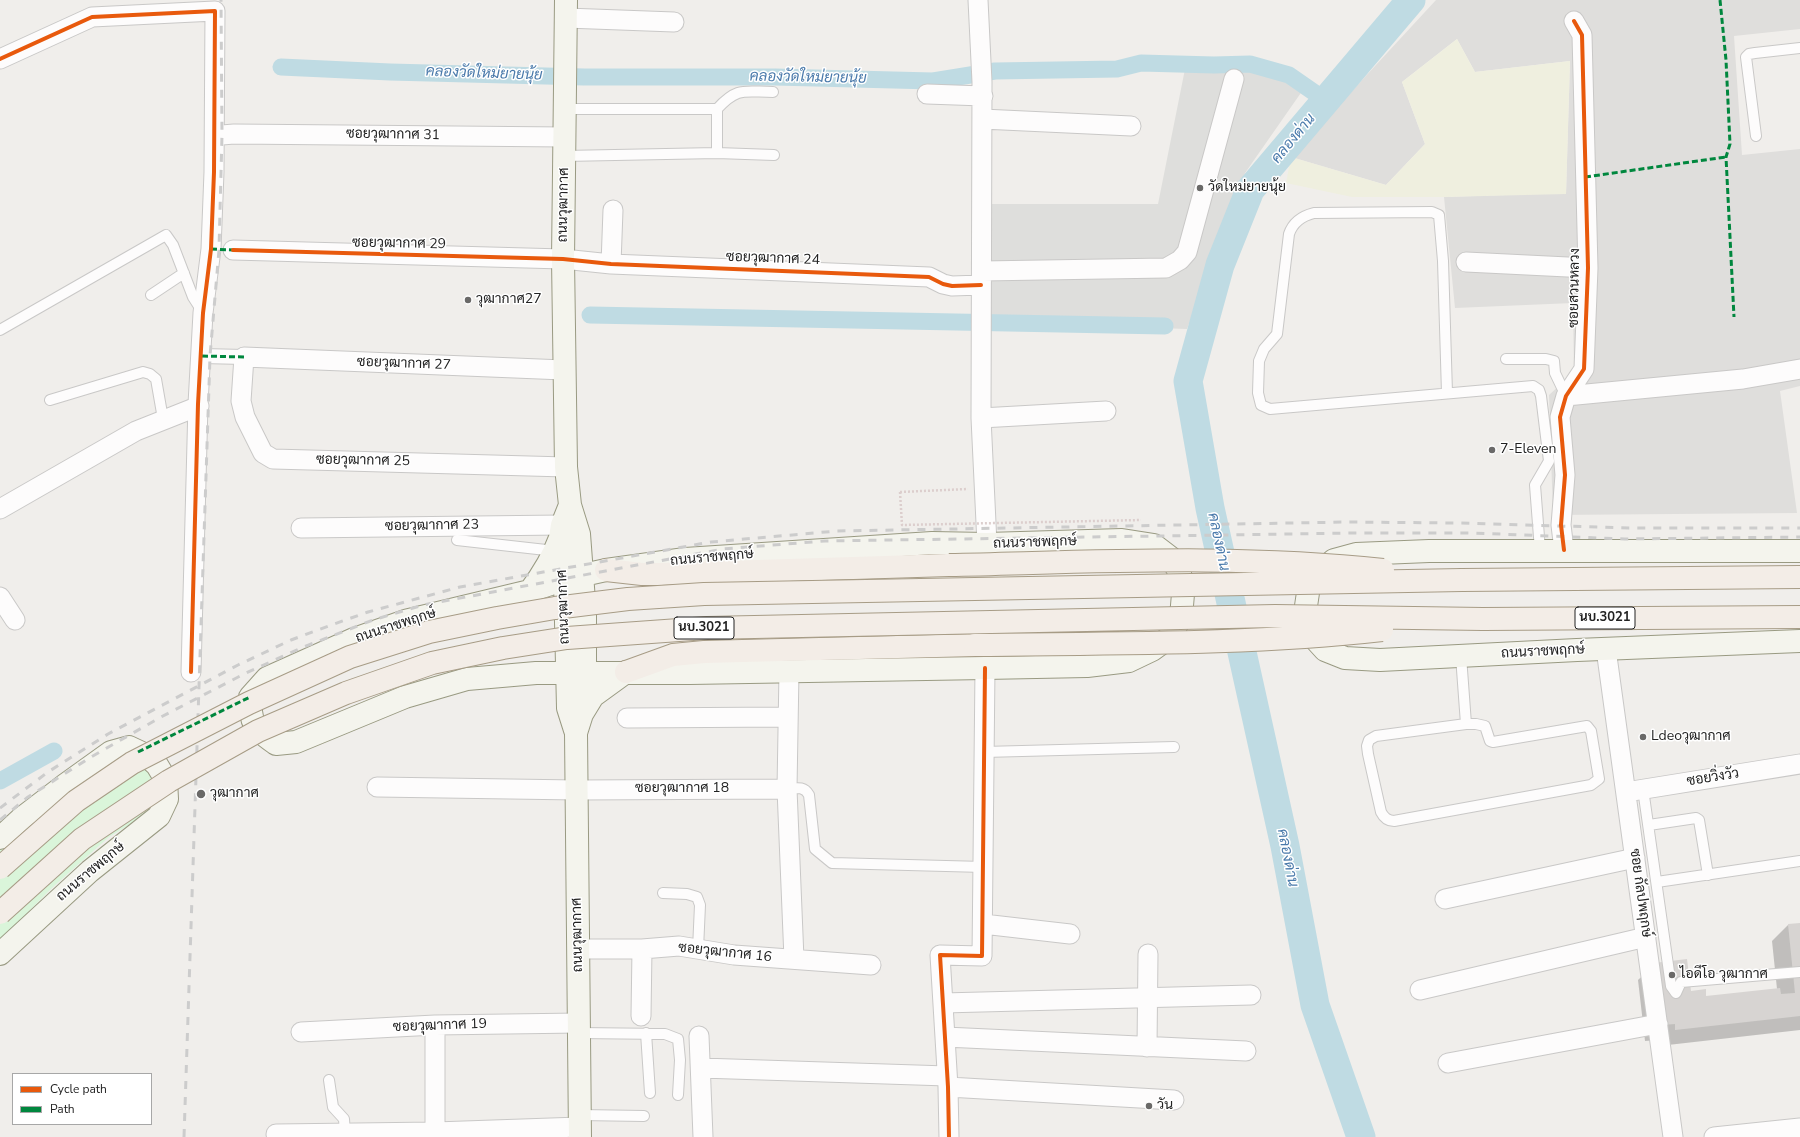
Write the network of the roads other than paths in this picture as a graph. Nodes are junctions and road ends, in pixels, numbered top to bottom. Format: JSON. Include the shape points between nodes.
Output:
{"nodes":[{"id":1,"x":978,"y":0,"type":"edge"},
{"id":2,"x":566,"y":9,"type":"edge"},
{"id":3,"x":1574,"y":21,"type":"dead end"},
{"id":4,"x":674,"y":22,"type":"dead end"},
{"id":5,"x":1800,"y":48,"type":"edge"},
{"id":6,"x":0,"y":59,"type":"edge"},
{"id":7,"x":1234,"y":79,"type":"dead end"},
{"id":8,"x":982,"y":82,"type":"junction"},
{"id":9,"x":565,"y":90,"type":"junction"},
{"id":10,"x":773,"y":92,"type":"dead end"},
{"id":11,"x":927,"y":94,"type":"dead end"},
{"id":12,"x":717,"y":109,"type":"junction"},
{"id":13,"x":982,"y":119,"type":"junction"},
{"id":14,"x":1131,"y":126,"type":"dead end"},
{"id":15,"x":222,"y":135,"type":"dead end"},
{"id":16,"x":1756,"y":136,"type":"dead end"},
{"id":17,"x":565,"y":146,"type":"junction"},
{"id":18,"x":717,"y":153,"type":"junction"},
{"id":19,"x":774,"y":155,"type":"dead end"},
{"id":20,"x":613,"y":210,"type":"dead end"},
{"id":21,"x":211,"y":249,"type":"junction"},
{"id":22,"x":233,"y":250,"type":"joint"},
{"id":23,"x":563,"y":259,"type":"junction"},
{"id":24,"x":1466,"y":262,"type":"dead end"},
{"id":25,"x":611,"y":264,"type":"junction"},
{"id":26,"x":1588,"y":268,"type":"junction"},
{"id":27,"x":184,"y":273,"type":"junction"},
{"id":28,"x":981,"y":278,"type":"junction"},
{"id":29,"x":151,"y":295,"type":"dead end"},
{"id":30,"x":203,"y":313,"type":"junction"},
{"id":31,"x":0,"y":330,"type":"edge"},
{"id":32,"x":202,"y":356,"type":"junction"},
{"id":33,"x":244,"y":358,"type":"junction"},
{"id":34,"x":1506,"y":359,"type":"dead end"},
{"id":35,"x":1800,"y":369,"type":"edge"},
{"id":36,"x":564,"y":370,"type":"junction"},
{"id":37,"x":1447,"y":393,"type":"junction"},
{"id":38,"x":1566,"y":396,"type":"junction"},
{"id":39,"x":50,"y":400,"type":"dead end"},
{"id":40,"x":199,"y":406,"type":"junction"},
{"id":41,"x":1106,"y":411,"type":"dead end"},
{"id":42,"x":981,"y":418,"type":"junction"},
{"id":43,"x":163,"y":419,"type":"junction"},
{"id":44,"x":566,"y":467,"type":"junction"},
{"id":45,"x":0,"y":509,"type":"edge"},
{"id":46,"x":301,"y":528,"type":"dead end"},
{"id":47,"x":565,"y":531,"type":"junction"},
{"id":48,"x":457,"y":540,"type":"dead end"},
{"id":49,"x":987,"y":544,"type":"junction"},
{"id":50,"x":1540,"y":550,"type":"junction"},
{"id":51,"x":1564,"y":550,"type":"junction"},
{"id":52,"x":1800,"y":551,"type":"edge"},
{"id":53,"x":606,"y":570,"type":"junction"},
{"id":54,"x":574,"y":577,"type":"junction"},
{"id":55,"x":1800,"y":577,"type":"edge"},
{"id":56,"x":1462,"y":580,"type":"junction"},
{"id":57,"x":530,"y":591,"type":"junction"},
{"id":58,"x":0,"y":597,"type":"edge"},
{"id":59,"x":1800,"y":617,"type":"edge"},
{"id":60,"x":1483,"y":619,"type":"junction"},
{"id":61,"x":15,"y":620,"type":"dead end"},
{"id":62,"x":1800,"y":641,"type":"edge"},
{"id":63,"x":1606,"y":649,"type":"junction"},
{"id":64,"x":1461,"y":656,"type":"junction"},
{"id":65,"x":985,"y":668,"type":"junction"},
{"id":66,"x":789,"y":671,"type":"junction"},
{"id":67,"x":191,"y":672,"type":"dead end"},
{"id":68,"x":626,"y":672,"type":"junction"},
{"id":69,"x":536,"y":673,"type":"junction"},
{"id":70,"x":576,"y":674,"type":"junction"},
{"id":71,"x":788,"y":717,"type":"junction"},
{"id":72,"x":575,"y":718,"type":"junction"},
{"id":73,"x":627,"y":718,"type":"dead end"},
{"id":74,"x":1466,"y":724,"type":"junction"},
{"id":75,"x":1174,"y":746,"type":"dead end"},
{"id":76,"x":984,"y":752,"type":"junction"},
{"id":77,"x":1800,"y":764,"type":"edge"},
{"id":78,"x":377,"y":787,"type":"dead end"},
{"id":79,"x":788,"y":789,"type":"junction"},
{"id":80,"x":577,"y":790,"type":"junction"},
{"id":81,"x":1635,"y":791,"type":"junction"},
{"id":82,"x":1648,"y":825,"type":"junction"},
{"id":83,"x":0,"y":838,"type":"edge"},
{"id":84,"x":1635,"y":858,"type":"junction"},
{"id":85,"x":1800,"y":861,"type":"edge"},
{"id":86,"x":984,"y":867,"type":"junction"},
{"id":87,"x":0,"y":868,"type":"edge"},
{"id":88,"x":1708,"y":875,"type":"junction"},
{"id":89,"x":1656,"y":882,"type":"junction"},
{"id":90,"x":663,"y":893,"type":"dead end"},
{"id":91,"x":1445,"y":899,"type":"dead end"},
{"id":92,"x":0,"y":913,"type":"edge"},
{"id":93,"x":983,"y":924,"type":"junction"},
{"id":94,"x":1070,"y":934,"type":"dead end"},
{"id":95,"x":1646,"y":937,"type":"junction"},
{"id":96,"x":578,"y":949,"type":"junction"},
{"id":97,"x":642,"y":949,"type":"junction"},
{"id":98,"x":698,"y":949,"type":"junction"},
{"id":99,"x":0,"y":954,"type":"edge"},
{"id":100,"x":1148,"y":954,"type":"dead end"},
{"id":101,"x":794,"y":959,"type":"junction"},
{"id":102,"x":872,"y":965,"type":"dead end"},
{"id":103,"x":1800,"y":972,"type":"edge"},
{"id":104,"x":1420,"y":990,"type":"dead end"},
{"id":105,"x":1251,"y":995,"type":"dead end"},
{"id":106,"x":1148,"y":999,"type":"junction"},
{"id":107,"x":943,"y":1003,"type":"junction"},
{"id":108,"x":1658,"y":1024,"type":"junction"},
{"id":109,"x":436,"y":1025,"type":"junction"},
{"id":110,"x":643,"y":1025,"type":"junction"},
{"id":111,"x":579,"y":1028,"type":"junction"},
{"id":112,"x":301,"y":1032,"type":"dead end"},
{"id":113,"x":700,"y":1036,"type":"dead end"},
{"id":114,"x":945,"y":1037,"type":"junction"},
{"id":115,"x":1147,"y":1047,"type":"junction"},
{"id":116,"x":1246,"y":1052,"type":"dead end"},
{"id":117,"x":1448,"y":1063,"type":"dead end"},
{"id":118,"x":701,"y":1068,"type":"junction"},
{"id":119,"x":329,"y":1080,"type":"dead end"},
{"id":120,"x":947,"y":1082,"type":"junction"},
{"id":121,"x":650,"y":1093,"type":"dead end"},
{"id":122,"x":678,"y":1095,"type":"dead end"},
{"id":123,"x":1174,"y":1100,"type":"dead end"},
{"id":124,"x":644,"y":1116,"type":"dead end"},
{"id":125,"x":580,"y":1126,"type":"edge"},
{"id":126,"x":1800,"y":1128,"type":"edge"},
{"id":127,"x":345,"y":1134,"type":"junction"},
{"id":128,"x":436,"y":1134,"type":"edge"},
{"id":129,"x":288,"y":1135,"type":"edge"},
{"id":130,"x":367,"y":1135,"type":"edge"},
{"id":131,"x":703,"y":1137,"type":"edge"},
{"id":132,"x":949,"y":1137,"type":"edge"},
{"id":133,"x":1673,"y":1137,"type":"edge"},
{"id":134,"x":1714,"y":1137,"type":"edge"}],
"edges":[{"from":1,"to":8,"type":"street"},
{"from":2,"to":4,"type":"street"},
{"from":2,"to":9,"type":"main road","name":"ถนนวุฒากาศ"},
{"from":3,"to":26,"type":"street","name":"ซอยสวนหลวง","via":[[1582,35]]},
{"from":5,"to":16,"type":"lane","via":[[1746,56]]},
{"from":6,"to":21,"type":"street","via":[[92,17],[215,11],[215,133]]},
{"from":7,"to":28,"type":"street","name":"ซอยวุฒากาศ 24","via":[[1187,252],[1180,260],[1166,268]]},
{"from":8,"to":11,"type":"street"},
{"from":8,"to":13,"type":"street"},
{"from":9,"to":12,"type":"lane"},
{"from":9,"to":17,"type":"main road","name":"ถนนวุฒากาศ"},
{"from":10,"to":12,"type":"lane","via":[[734,93]]},
{"from":12,"to":18,"type":"lane"},
{"from":13,"to":14,"type":"street"},
{"from":13,"to":28,"type":"street"},
{"from":15,"to":17,"type":"street","name":"ซอยวุฒากาศ 31"},
{"from":17,"to":18,"type":"lane"},
{"from":17,"to":23,"type":"main road","name":"ถนนวุฒากาศ"},
{"from":18,"to":19,"type":"lane"},
{"from":20,"to":25,"type":"street"},
{"from":21,"to":22,"type":"street"},
{"from":21,"to":30,"type":"street"},
{"from":22,"to":23,"type":"street","name":"ซอยวุฒากาศ 29"},
{"from":23,"to":25,"type":"street","name":"ซอยวุฒากาศ 24"},
{"from":23,"to":36,"type":"main road","name":"ถนนวุฒากาศ"},
{"from":24,"to":26,"type":"street"},
{"from":25,"to":28,"type":"street","name":"ซอยวุฒากาศ 24","via":[[929,277],[952,286]]},
{"from":26,"to":38,"type":"street","name":"ซอยสวนหลวง","via":[[1584,369]]},
{"from":27,"to":29,"type":"lane"},
{"from":27,"to":30,"type":"lane","via":[[193,297]]},
{"from":27,"to":31,"type":"lane","via":[[174,245],[166,235]]},
{"from":28,"to":42,"type":"street"},
{"from":30,"to":32,"type":"street"},
{"from":32,"to":33,"type":"street"},
{"from":32,"to":40,"type":"street"},
{"from":33,"to":36,"type":"street","name":"ซอยวุฒากาศ 27"},
{"from":33,"to":44,"type":"street","name":"ซอยวุฒากาศ 25","via":[[241,401],[245,417],[263,453],[273,459]]},
{"from":34,"to":38,"type":"lane","via":[[1554,361]]},
{"from":35,"to":38,"type":"street","via":[[1743,379]]},
{"from":36,"to":44,"type":"main road","name":"ถนนวุฒากาศ"},
{"from":37,"to":37,"type":"lane","via":[[1270,409],[1261,405],[1258,393],[1260,361],[1264,349],[1277,334],[1289,234],[1298,220],[1314,213],[1432,212],[1439,215]]},
{"from":37,"to":50,"type":"lane","via":[[1529,386],[1539,390],[1549,461],[1535,485]]},
{"from":38,"to":51,"type":"street","name":"ซอยสวนหลวง","via":[[1560,417],[1564,475],[1561,525]]},
{"from":39,"to":43,"type":"lane","via":[[143,372],[156,379]]},
{"from":40,"to":43,"type":"street"},
{"from":40,"to":67,"type":"street"},
{"from":41,"to":42,"type":"street"},
{"from":42,"to":49,"type":"street"},
{"from":43,"to":45,"type":"street","via":[[136,431]]},
{"from":44,"to":47,"type":"main road","name":"ถนนวุฒากาศ"},
{"from":46,"to":47,"type":"street","name":"ซอยวุฒากาศ 23"},
{"from":47,"to":48,"type":"lane"},
{"from":47,"to":53,"type":"main road"},
{"from":47,"to":54,"type":"main road","name":"ถนนวุฒากาศ"},
{"from":47,"to":57,"type":"main road"},
{"from":49,"to":53,"type":"main road","name":"ถนนราชพฤกษ์","via":[[932,543],[757,554],[685,559]]},
{"from":49,"to":65,"type":"main road","name":"ถนนราชพฤกษ์","via":[[1122,540],[1154,545],[1171,558],[1180,573],[1182,594],[1181,617],[1170,638],[1129,661],[1087,666]]},
{"from":50,"to":51,"type":"main road","name":"ถนนราชพฤกษ์","number":"นบ.3021"},
{"from":50,"to":64,"type":"main road","name":"ถนนราชพฤกษ์","number":"นบ.3021","via":[[1429,550],[1356,554],[1334,560],[1316,575],[1309,586],[1306,614],[1315,639],[1325,650],[1345,658],[1380,660]]},
{"from":51,"to":52,"type":"main road","name":"ถนนราชพฤกษ์","number":"นบ.3021"},
{"from":53,"to":54,"type":"main road","name":"ถนนราชพฤกษ์"},
{"from":53,"to":56,"type":"main road","bridge":true,"via":[[661,574],[1192,561],[1349,566]]},
{"from":54,"to":57,"type":"main road","name":"ถนนราชพฤกษ์"},
{"from":54,"to":70,"type":"main road","name":"ถนนวุฒากาศ","via":[[585,614]]},
{"from":55,"to":56,"type":"main road","name":"ถนนราชพฤกษ์"},
{"from":56,"to":87,"type":"main road","name":"ถนนราชพฤกษ์","bridge":true,"via":[[704,594],[628,599],[497,618],[429,632],[350,657],[249,703],[132,763],[76,801]]},
{"from":57,"to":69,"type":"main road","name":"ถนนราชพฤกษ์","via":[[405,621],[354,639],[283,670],[267,678],[250,697],[251,716],[257,730],[276,744],[296,742],[405,698],[467,679]]},
{"from":58,"to":61,"type":"street"},
{"from":59,"to":60,"type":"main road","name":"ถนนราชพฤกษ์","number":"นบ.3021"},
{"from":60,"to":68,"type":"main road","bridge":true,"via":[[1367,632],[1207,641],[704,652],[673,655]]},
{"from":60,"to":92,"type":"main road","name":"ถนนราชพฤกษ์","number":"นบ.3021","bridge":true,"via":[[1275,616],[707,628],[567,638],[503,648],[432,663],[346,693],[258,731],[169,781],[82,839]]},
{"from":62,"to":63,"type":"main road","name":"ถนนราชพฤกษ์","number":"นบ.3021"},
{"from":63,"to":64,"type":"main road","name":"ถนนราชพฤกษ์","number":"นบ.3021"},
{"from":63,"to":81,"type":"street","name":"ซอย กัลปพฤกษ์"},
{"from":64,"to":74,"type":"lane"},
{"from":65,"to":66,"type":"main road","name":"ถนนราชพฤกษ์"},
{"from":65,"to":76,"type":"street"},
{"from":66,"to":68,"type":"main road","name":"ถนนราชพฤกษ์"},
{"from":66,"to":71,"type":"street"},
{"from":68,"to":70,"type":"main road","name":"ถนนราชพฤกษ์"},
{"from":68,"to":72,"type":"main road","via":[[593,696]]},
{"from":69,"to":70,"type":"main road","name":"ถนนราชพฤกษ์"},
{"from":69,"to":72,"type":"main road","via":[[549,680]]},
{"from":70,"to":72,"type":"main road","name":"ถนนวุฒากาศ"},
{"from":71,"to":73,"type":"street"},
{"from":71,"to":79,"type":"street"},
{"from":72,"to":80,"type":"main road","name":"ถนนวุฒากาศ"},
{"from":74,"to":74,"type":"lane","via":[[1376,736],[1369,740],[1368,754],[1381,812],[1385,818],[1394,821],[1440,813],[1591,785],[1599,779],[1591,731],[1587,726],[1493,742],[1490,741],[1485,726]]},
{"from":75,"to":76,"type":"lane"},
{"from":76,"to":86,"type":"street"},
{"from":77,"to":81,"type":"street","name":"ซอยวิ่งวัว"},
{"from":78,"to":80,"type":"street","name":"ซอยวุฒากาศ 18"},
{"from":79,"to":80,"type":"street","name":"ซอยวุฒากาศ 18"},
{"from":79,"to":86,"type":"lane","via":[[806,790],[809,795],[815,849],[832,862]]},
{"from":79,"to":101,"type":"street"},
{"from":80,"to":96,"type":"main road","name":"ถนนวุฒากาศ"},
{"from":81,"to":82,"type":"lane"},
{"from":81,"to":84,"type":"street","name":"ซอย กัลปพฤกษ์"},
{"from":82,"to":88,"type":"lane","via":[[1696,818],[1699,820]]},
{"from":82,"to":89,"type":"lane"},
{"from":83,"to":99,"type":"main road","name":"ถนนราชพฤกษ์","via":[[22,818],[111,752],[129,747],[146,755],[157,765],[166,780],[168,799],[159,816],[90,870]]},
{"from":84,"to":91,"type":"street"},
{"from":84,"to":95,"type":"street","name":"ซอย กัลปพฤกษ์"},
{"from":85,"to":88,"type":"lane"},
{"from":86,"to":93,"type":"street"},
{"from":88,"to":89,"type":"lane"},
{"from":89,"to":103,"type":"lane","via":[[1671,986],[1676,993],[1681,982]]},
{"from":90,"to":98,"type":"lane","via":[[697,896],[700,905]]},
{"from":93,"to":94,"type":"street"},
{"from":93,"to":107,"type":"street","via":[[982,956],[940,956]]},
{"from":95,"to":104,"type":"street"},
{"from":95,"to":108,"type":"street","name":"ซอย กัลปพฤกษ์"},
{"from":96,"to":97,"type":"street","name":"ซอยวุฒากาศ 16"},
{"from":96,"to":111,"type":"main road","name":"ถนนวุฒากาศ"},
{"from":97,"to":98,"type":"street","name":"ซอยวุฒากาศ 16","via":[[679,946]]},
{"from":97,"to":110,"type":"street"},
{"from":98,"to":101,"type":"street","name":"ซอยวุฒากาศ 16","via":[[734,955]]},
{"from":100,"to":106,"type":"street"},
{"from":101,"to":102,"type":"street","name":"ซอยวุฒากาศ 16"},
{"from":105,"to":106,"type":"street"},
{"from":106,"to":107,"type":"street"},
{"from":106,"to":115,"type":"street"},
{"from":107,"to":114,"type":"street"},
{"from":108,"to":117,"type":"street"},
{"from":108,"to":133,"type":"street","name":"ซอย กัลปพฤกษ์"},
{"from":109,"to":111,"type":"street","name":"ซอยวุฒากาศ 19"},
{"from":109,"to":112,"type":"street","name":"ซอยวุฒากาศ 19"},
{"from":109,"to":128,"type":"street"},
{"from":110,"to":111,"type":"lane"},
{"from":110,"to":121,"type":"lane"},
{"from":110,"to":122,"type":"lane","via":[[678,1039]]},
{"from":111,"to":125,"type":"main road","name":"ถนนวุฒากาศ"},
{"from":113,"to":118,"type":"street"},
{"from":114,"to":115,"type":"street"},
{"from":114,"to":120,"type":"street"},
{"from":115,"to":116,"type":"street"},
{"from":118,"to":120,"type":"street"},
{"from":118,"to":131,"type":"street"},
{"from":119,"to":127,"type":"lane","via":[[333,1107],[344,1119]]},
{"from":120,"to":123,"type":"street"},
{"from":120,"to":132,"type":"street"},
{"from":124,"to":125,"type":"lane"},
{"from":125,"to":128,"type":"street"},
{"from":126,"to":134,"type":"street"},
{"from":127,"to":129,"type":"street"},
{"from":127,"to":130,"type":"street"},
{"from":128,"to":130,"type":"street"}]}
